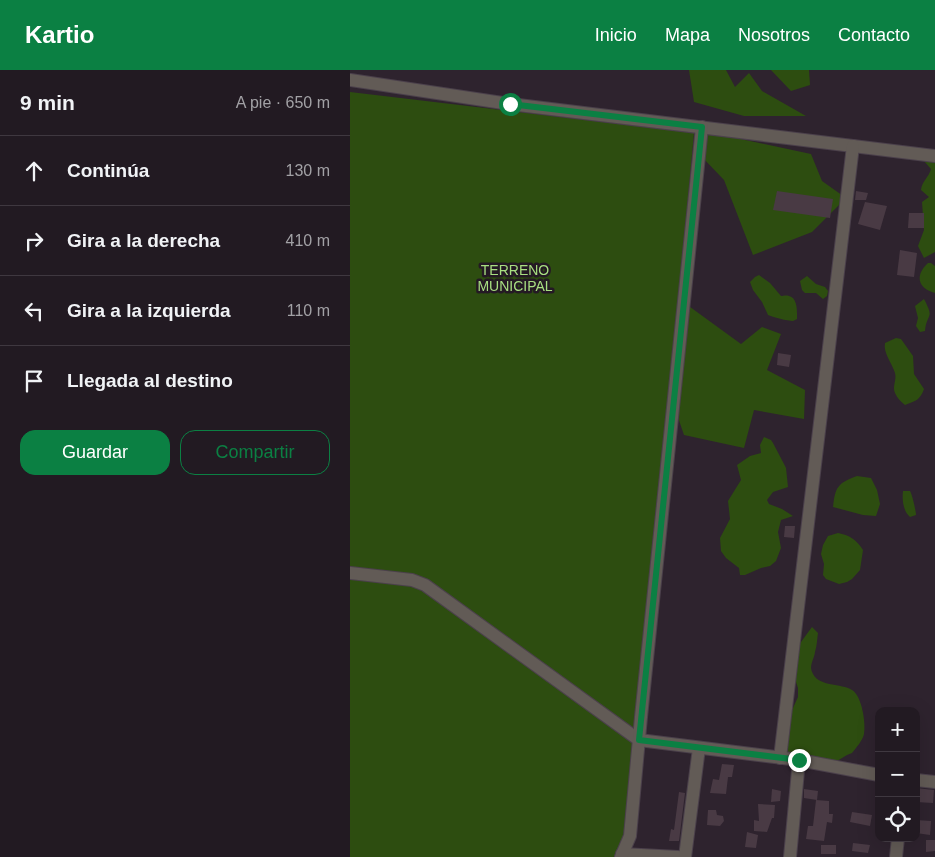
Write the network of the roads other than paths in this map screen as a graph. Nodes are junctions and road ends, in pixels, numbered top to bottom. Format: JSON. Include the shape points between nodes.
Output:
{"nodes":[{"id":1,"x":350,"y":80,"type":"edge"},
{"id":2,"x":702,"y":127,"type":"junction"},
{"id":3,"x":853,"y":146,"type":"junction"},
{"id":4,"x":935,"y":156,"type":"edge"},
{"id":5,"x":350,"y":572,"type":"edge"},
{"id":6,"x":639,"y":740,"type":"junction"},
{"id":7,"x":699,"y":748,"type":"junction"},
{"id":8,"x":780,"y":758,"type":"junction"},
{"id":9,"x":799,"y":760,"type":"junction"},
{"id":10,"x":875,"y":774,"type":"edge"},
{"id":11,"x":920,"y":780,"type":"edge"},
{"id":12,"x":935,"y":782,"type":"edge"},
{"id":13,"x":898,"y":842,"type":"edge"},
{"id":14,"x":622,"y":856,"type":"edge"},
{"id":15,"x":678,"y":857,"type":"edge"},
{"id":16,"x":685,"y":857,"type":"edge"},
{"id":17,"x":790,"y":857,"type":"edge"},
{"id":18,"x":896,"y":857,"type":"edge"}],
"edges":[{"from":1,"to":2,"type":"street","via":[[510,104]]},
{"from":2,"to":3,"type":"street"},
{"from":2,"to":6,"type":"street"},
{"from":3,"to":4,"type":"street"},
{"from":3,"to":8,"type":"street"},
{"from":5,"to":6,"type":"street","via":[[412,580],[425,585]]},
{"from":6,"to":7,"type":"street"},
{"from":6,"to":14,"type":"street","via":[[630,836]]},
{"from":7,"to":8,"type":"street"},
{"from":7,"to":16,"type":"street"},
{"from":8,"to":9,"type":"street"},
{"from":9,"to":10,"type":"street"},
{"from":9,"to":17,"type":"street"},
{"from":11,"to":12,"type":"street"},
{"from":13,"to":18,"type":"street"},
{"from":14,"to":15,"type":"street"}]}
